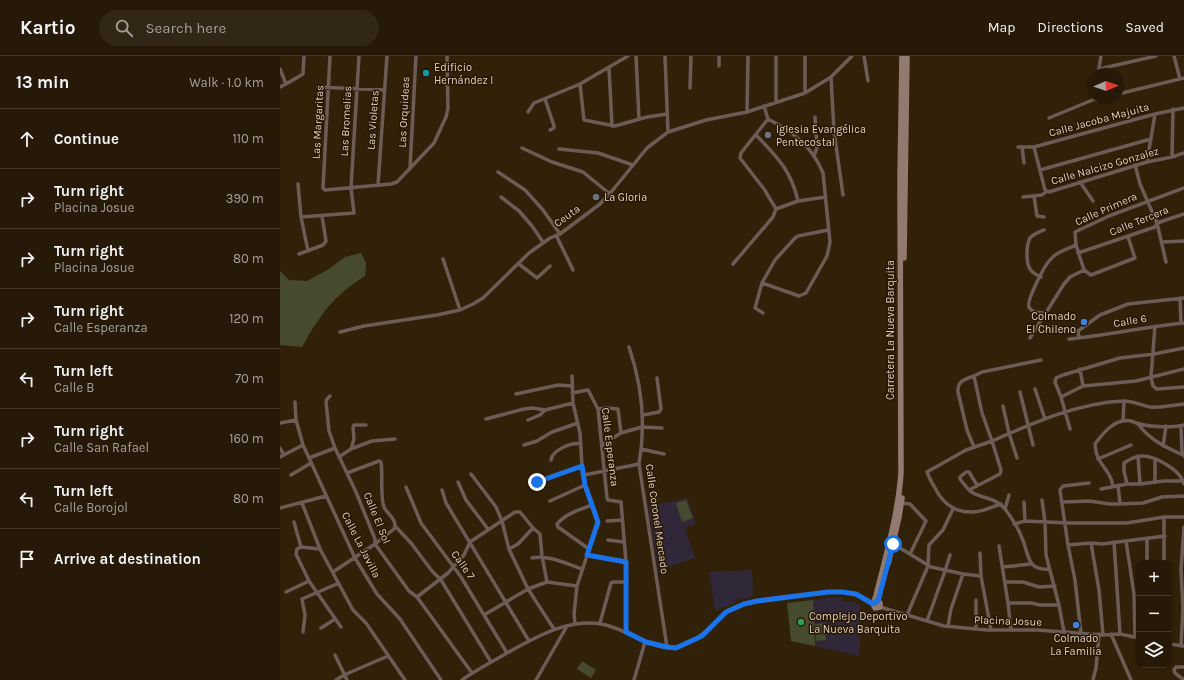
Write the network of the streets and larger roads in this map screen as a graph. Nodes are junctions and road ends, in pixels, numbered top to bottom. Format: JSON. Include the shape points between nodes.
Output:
{"nodes":[{"id":1,"x":304,"y":56,"type":"edge"},
{"id":2,"x":330,"y":56,"type":"edge"},
{"id":3,"x":359,"y":56,"type":"edge"},
{"id":4,"x":387,"y":56,"type":"edge"},
{"id":5,"x":416,"y":56,"type":"edge"},
{"id":6,"x":447,"y":56,"type":"edge"},
{"id":7,"x":628,"y":56,"type":"edge"},
{"id":8,"x":636,"y":56,"type":"edge"},
{"id":9,"x":664,"y":56,"type":"edge"},
{"id":10,"x":691,"y":56,"type":"edge"},
{"id":11,"x":719,"y":56,"type":"edge"},
{"id":12,"x":748,"y":56,"type":"edge"},
{"id":13,"x":776,"y":56,"type":"edge"},
{"id":14,"x":805,"y":56,"type":"edge"},
{"id":15,"x":852,"y":56,"type":"edge"},
{"id":16,"x":864,"y":56,"type":"edge"},
{"id":17,"x":902,"y":56,"type":"edge"},
{"id":18,"x":906,"y":56,"type":"edge"},
{"id":19,"x":1101,"y":56,"type":"edge"},
{"id":20,"x":1156,"y":56,"type":"edge"},
{"id":21,"x":1174,"y":56,"type":"edge"},
{"id":22,"x":1146,"y":57,"type":"edge"},
{"id":23,"x":719,"y":66,"type":"dead end"},
{"id":24,"x":609,"y":68,"type":"junction"},
{"id":25,"x":1099,"y":68,"type":"edge"},
{"id":26,"x":1103,"y":68,"type":"edge"},
{"id":27,"x":280,"y":69,"type":"edge"},
{"id":28,"x":832,"y":77,"type":"junction"},
{"id":29,"x":1182,"y":79,"type":"edge"},
{"id":30,"x":868,"y":81,"type":"dead end"},
{"id":31,"x":286,"y":84,"type":"junction"},
{"id":32,"x":580,"y":84,"type":"junction"},
{"id":33,"x":318,"y":87,"type":"dead end"},
{"id":34,"x":280,"y":88,"type":"edge"},
{"id":35,"x":329,"y":88,"type":"junction"},
{"id":36,"x":690,"y":88,"type":"dead end"},
{"id":37,"x":357,"y":89,"type":"junction"},
{"id":38,"x":384,"y":90,"type":"junction"},
{"id":39,"x":805,"y":93,"type":"junction"},
{"id":40,"x":1124,"y":93,"type":"edge"},
{"id":41,"x":545,"y":98,"type":"junction"},
{"id":42,"x":1088,"y":101,"type":"edge"},
{"id":43,"x":776,"y":102,"type":"junction"},
{"id":44,"x":764,"y":106,"type":"junction"},
{"id":45,"x":1184,"y":108,"type":"edge"},
{"id":46,"x":1173,"y":109,"type":"junction"},
{"id":47,"x":528,"y":112,"type":"dead end"},
{"id":48,"x":747,"y":112,"type":"junction"},
{"id":49,"x":667,"y":114,"type":"junction"},
{"id":50,"x":1155,"y":114,"type":"junction"},
{"id":51,"x":815,"y":117,"type":"dead end"},
{"id":52,"x":1049,"y":118,"type":"dead end"},
{"id":53,"x":639,"y":119,"type":"junction"},
{"id":54,"x":768,"y":119,"type":"junction"},
{"id":55,"x":612,"y":126,"type":"junction"},
{"id":56,"x":550,"y":130,"type":"dead end"},
{"id":57,"x":668,"y":132,"type":"junction"},
{"id":58,"x":756,"y":135,"type":"junction"},
{"id":59,"x":1151,"y":140,"type":"junction"},
{"id":60,"x":1034,"y":146,"type":"junction"},
{"id":61,"x":522,"y":148,"type":"dead end"},
{"id":62,"x":559,"y":149,"type":"dead end"},
{"id":63,"x":1184,"y":152,"type":"edge"},
{"id":64,"x":814,"y":156,"type":"junction"},
{"id":65,"x":1172,"y":157,"type":"junction"},
{"id":66,"x":1147,"y":162,"type":"junction"},
{"id":67,"x":1024,"y":163,"type":"dead end"},
{"id":68,"x":633,"y":165,"type":"junction"},
{"id":69,"x":1134,"y":165,"type":"junction"},
{"id":70,"x":410,"y":168,"type":"junction"},
{"id":71,"x":1040,"y":170,"type":"junction"},
{"id":72,"x":498,"y":172,"type":"dead end"},
{"id":73,"x":1080,"y":182,"type":"junction"},
{"id":74,"x":298,"y":184,"type":"dead end"},
{"id":75,"x":378,"y":185,"type":"junction"},
{"id":76,"x":351,"y":188,"type":"junction"},
{"id":77,"x":1184,"y":188,"type":"edge"},
{"id":78,"x":1047,"y":191,"type":"junction"},
{"id":79,"x":610,"y":194,"type":"junction"},
{"id":80,"x":843,"y":195,"type":"dead end"},
{"id":81,"x":1034,"y":196,"type":"junction"},
{"id":82,"x":826,"y":197,"type":"junction"},
{"id":83,"x":1023,"y":197,"type":"dead end"},
{"id":84,"x":501,"y":198,"type":"dead end"},
{"id":85,"x":798,"y":201,"type":"junction"},
{"id":86,"x":1093,"y":201,"type":"dead end"},
{"id":87,"x":1148,"y":201,"type":"junction"},
{"id":88,"x":776,"y":209,"type":"junction"},
{"id":89,"x":1184,"y":214,"type":"edge"},
{"id":90,"x":322,"y":216,"type":"junction"},
{"id":91,"x":1044,"y":216,"type":"dead end"},
{"id":92,"x":301,"y":217,"type":"junction"},
{"id":93,"x":1157,"y":222,"type":"junction"},
{"id":94,"x":828,"y":230,"type":"junction"},
{"id":95,"x":1044,"y":230,"type":"dead end"},
{"id":96,"x":558,"y":234,"type":"junction"},
{"id":97,"x":1128,"y":237,"type":"junction"},
{"id":98,"x":1184,"y":241,"type":"edge"},
{"id":99,"x":544,"y":242,"type":"junction"},
{"id":100,"x":1162,"y":242,"type":"junction"},
{"id":101,"x":1076,"y":245,"type":"junction"},
{"id":102,"x":308,"y":251,"type":"junction"},
{"id":103,"x":1078,"y":253,"type":"junction"},
{"id":104,"x":299,"y":254,"type":"dead end"},
{"id":105,"x":443,"y":259,"type":"dead end"},
{"id":106,"x":1166,"y":262,"type":"dead end"},
{"id":107,"x":519,"y":264,"type":"junction"},
{"id":108,"x":733,"y":264,"type":"dead end"},
{"id":109,"x":550,"y":266,"type":"dead end"},
{"id":110,"x":573,"y":270,"type":"dead end"},
{"id":111,"x":1084,"y":270,"type":"junction"},
{"id":112,"x":1040,"y":277,"type":"junction"},
{"id":113,"x":762,"y":283,"type":"junction"},
{"id":114,"x":1182,"y":298,"type":"edge"},
{"id":115,"x":460,"y":310,"type":"junction"},
{"id":116,"x":763,"y":313,"type":"dead end"},
{"id":117,"x":1046,"y":313,"type":"junction"},
{"id":118,"x":1182,"y":323,"type":"edge"},
{"id":119,"x":1155,"y":326,"type":"junction"},
{"id":120,"x":340,"y":332,"type":"dead end"},
{"id":121,"x":1030,"y":338,"type":"dead end"},
{"id":122,"x":1079,"y":338,"type":"junction"},
{"id":123,"x":1069,"y":339,"type":"dead end"},
{"id":124,"x":629,"y":347,"type":"dead end"},
{"id":125,"x":1184,"y":348,"type":"edge"},
{"id":126,"x":1154,"y":354,"type":"junction"},
{"id":127,"x":1042,"y":360,"type":"dead end"},
{"id":128,"x":1080,"y":369,"type":"junction"},
{"id":129,"x":1184,"y":369,"type":"edge"},
{"id":130,"x":572,"y":376,"type":"dead end"},
{"id":131,"x":974,"y":376,"type":"junction"},
{"id":132,"x":1151,"y":377,"type":"junction"},
{"id":133,"x":657,"y":378,"type":"dead end"},
{"id":134,"x":572,"y":386,"type":"junction"},
{"id":135,"x":1083,"y":386,"type":"junction"},
{"id":136,"x":1184,"y":387,"type":"edge"},
{"id":137,"x":1036,"y":389,"type":"dead end"},
{"id":138,"x":1020,"y":392,"type":"dead end"},
{"id":139,"x":572,"y":393,"type":"junction"},
{"id":140,"x":516,"y":394,"type":"dead end"},
{"id":141,"x":330,"y":396,"type":"dead end"},
{"id":142,"x":1061,"y":397,"type":"junction"},
{"id":143,"x":1124,"y":401,"type":"junction"},
{"id":144,"x":294,"y":402,"type":"dead end"},
{"id":145,"x":573,"y":403,"type":"junction"},
{"id":146,"x":1184,"y":404,"type":"edge"},
{"id":147,"x":1003,"y":406,"type":"dead end"},
{"id":148,"x":598,"y":409,"type":"junction"},
{"id":149,"x":545,"y":410,"type":"junction"},
{"id":150,"x":1064,"y":412,"type":"junction"},
{"id":151,"x":643,"y":415,"type":"junction"},
{"id":152,"x":486,"y":419,"type":"dead end"},
{"id":153,"x":1045,"y":419,"type":"junction"},
{"id":154,"x":296,"y":420,"type":"junction"},
{"id":155,"x":528,"y":420,"type":"dead end"},
{"id":156,"x":1123,"y":421,"type":"junction"},
{"id":157,"x":280,"y":423,"type":"edge"},
{"id":158,"x":578,"y":423,"type":"junction"},
{"id":159,"x":1138,"y":424,"type":"junction"},
{"id":160,"x":366,"y":425,"type":"dead end"},
{"id":161,"x":1029,"y":425,"type":"junction"},
{"id":162,"x":1166,"y":426,"type":"junction"},
{"id":163,"x":1183,"y":426,"type":"edge"},
{"id":164,"x":642,"y":427,"type":"junction"},
{"id":165,"x":662,"y":428,"type":"dead end"},
{"id":166,"x":1070,"y":429,"type":"dead end"},
{"id":167,"x":621,"y":432,"type":"junction"},
{"id":168,"x":1009,"y":433,"type":"junction"},
{"id":169,"x":395,"y":439,"type":"dead end"},
{"id":170,"x":1183,"y":440,"type":"edge"},
{"id":171,"x":992,"y":441,"type":"junction"},
{"id":172,"x":581,"y":444,"type":"junction"},
{"id":173,"x":303,"y":445,"type":"junction"},
{"id":174,"x":524,"y":445,"type":"dead end"},
{"id":175,"x":602,"y":445,"type":"junction"},
{"id":176,"x":1033,"y":445,"type":"dead end"},
{"id":177,"x":1131,"y":445,"type":"dead end"},
{"id":178,"x":1163,"y":446,"type":"junction"},
{"id":179,"x":974,"y":447,"type":"junction"},
{"id":180,"x":280,"y":448,"type":"edge"},
{"id":181,"x":335,"y":448,"type":"junction"},
{"id":182,"x":351,"y":449,"type":"junction"},
{"id":183,"x":641,"y":449,"type":"junction"},
{"id":184,"x":664,"y":454,"type":"dead end"},
{"id":185,"x":282,"y":456,"type":"edge"},
{"id":186,"x":903,"y":456,"type":"junction"},
{"id":187,"x":1138,"y":456,"type":"junction"},
{"id":188,"x":1183,"y":456,"type":"edge"},
{"id":189,"x":339,"y":457,"type":"junction"},
{"id":190,"x":309,"y":458,"type":"junction"},
{"id":191,"x":1017,"y":458,"type":"dead end"},
{"id":192,"x":1098,"y":459,"type":"junction"},
{"id":193,"x":1156,"y":459,"type":"junction"},
{"id":194,"x":551,"y":460,"type":"dead end"},
{"id":195,"x":311,"y":463,"type":"junction"},
{"id":196,"x":639,"y":464,"type":"junction"},
{"id":197,"x":582,"y":466,"type":"junction"},
{"id":198,"x":604,"y":470,"type":"junction"},
{"id":199,"x":346,"y":474,"type":"junction"},
{"id":200,"x":472,"y":474,"type":"dead end"},
{"id":201,"x":291,"y":475,"type":"dead end"},
{"id":202,"x":584,"y":475,"type":"junction"},
{"id":203,"x":458,"y":482,"type":"dead end"},
{"id":204,"x":537,"y":482,"type":"dead end"},
{"id":205,"x":1155,"y":482,"type":"junction"},
{"id":206,"x":1184,"y":482,"type":"edge"},
{"id":207,"x":1089,"y":483,"type":"dead end"},
{"id":208,"x":1127,"y":484,"type":"junction"},
{"id":209,"x":1140,"y":484,"type":"junction"},
{"id":210,"x":585,"y":485,"type":"junction"},
{"id":211,"x":976,"y":485,"type":"junction"},
{"id":212,"x":1118,"y":485,"type":"junction"},
{"id":213,"x":406,"y":486,"type":"dead end"},
{"id":214,"x":1113,"y":486,"type":"junction"},
{"id":215,"x":901,"y":489,"type":"junction"},
{"id":216,"x":1101,"y":489,"type":"dead end"},
{"id":217,"x":442,"y":490,"type":"dead end"},
{"id":218,"x":969,"y":490,"type":"junction"},
{"id":219,"x":326,"y":496,"type":"junction"},
{"id":220,"x":1009,"y":496,"type":"dead end"},
{"id":221,"x":1184,"y":496,"type":"edge"},
{"id":222,"x":1042,"y":500,"type":"dead end"},
{"id":223,"x":550,"y":501,"type":"dead end"},
{"id":224,"x":1024,"y":502,"type":"dead end"},
{"id":225,"x":1063,"y":502,"type":"junction"},
{"id":226,"x":302,"y":503,"type":"junction"},
{"id":227,"x":901,"y":503,"type":"junction"},
{"id":228,"x":1001,"y":504,"type":"junction"},
{"id":229,"x":1120,"y":504,"type":"junction"},
{"id":230,"x":592,"y":505,"type":"junction"},
{"id":231,"x":280,"y":508,"type":"edge"},
{"id":232,"x":953,"y":509,"type":"junction"},
{"id":233,"x":1005,"y":509,"type":"junction"},
{"id":234,"x":1164,"y":517,"type":"junction"},
{"id":235,"x":1184,"y":518,"type":"edge"},
{"id":236,"x":622,"y":520,"type":"junction"},
{"id":237,"x":502,"y":521,"type":"junction"},
{"id":238,"x":607,"y":521,"type":"dead end"},
{"id":239,"x":1025,"y":521,"type":"junction"},
{"id":240,"x":294,"y":522,"type":"dead end"},
{"id":241,"x":1045,"y":522,"type":"junction"},
{"id":242,"x":1065,"y":523,"type":"junction"},
{"id":243,"x":1014,"y":524,"type":"junction"},
{"id":244,"x":396,"y":526,"type":"junction"},
{"id":245,"x":1184,"y":527,"type":"edge"},
{"id":246,"x":533,"y":528,"type":"junction"},
{"id":247,"x":488,"y":529,"type":"junction"},
{"id":248,"x":1165,"y":536,"type":"junction"},
{"id":249,"x":1147,"y":538,"type":"junction"},
{"id":250,"x":608,"y":540,"type":"dead end"},
{"id":251,"x":1126,"y":541,"type":"junction"},
{"id":252,"x":470,"y":542,"type":"junction"},
{"id":253,"x":624,"y":542,"type":"junction"},
{"id":254,"x":1114,"y":542,"type":"junction"},
{"id":255,"x":1091,"y":543,"type":"junction"},
{"id":256,"x":376,"y":544,"type":"junction"},
{"id":257,"x":1068,"y":545,"type":"junction"},
{"id":258,"x":999,"y":546,"type":"dead end"},
{"id":259,"x":301,"y":547,"type":"junction"},
{"id":260,"x":900,"y":548,"type":"dead end"},
{"id":261,"x":320,"y":549,"type":"junction"},
{"id":262,"x":589,"y":549,"type":"junction"},
{"id":263,"x":509,"y":550,"type":"junction"},
{"id":264,"x":980,"y":552,"type":"dead end"},
{"id":265,"x":910,"y":554,"type":"junction"},
{"id":266,"x":587,"y":555,"type":"junction"},
{"id":267,"x":950,"y":555,"type":"dead end"},
{"id":268,"x":542,"y":556,"type":"junction"},
{"id":269,"x":355,"y":558,"type":"junction"},
{"id":270,"x":532,"y":558,"type":"dead end"},
{"id":271,"x":1147,"y":560,"type":"edge"},
{"id":272,"x":1164,"y":560,"type":"edge"},
{"id":273,"x":626,"y":562,"type":"junction"},
{"id":274,"x":1031,"y":564,"type":"junction"},
{"id":275,"x":928,"y":566,"type":"junction"},
{"id":276,"x":1003,"y":567,"type":"junction"},
{"id":277,"x":453,"y":568,"type":"junction"},
{"id":278,"x":582,"y":569,"type":"junction"},
{"id":279,"x":1049,"y":569,"type":"junction"},
{"id":280,"x":945,"y":571,"type":"junction"},
{"id":281,"x":333,"y":572,"type":"junction"},
{"id":282,"x":963,"y":574,"type":"junction"},
{"id":283,"x":981,"y":576,"type":"junction"},
{"id":284,"x":441,"y":580,"type":"junction"},
{"id":285,"x":309,"y":581,"type":"junction"},
{"id":286,"x":547,"y":582,"type":"junction"},
{"id":287,"x":627,"y":582,"type":"junction"},
{"id":288,"x":1005,"y":582,"type":"junction"},
{"id":289,"x":339,"y":583,"type":"junction"},
{"id":290,"x":577,"y":586,"type":"junction"},
{"id":291,"x":1055,"y":586,"type":"junction"},
{"id":292,"x":528,"y":589,"type":"junction"},
{"id":293,"x":286,"y":592,"type":"dead end"},
{"id":294,"x":316,"y":593,"type":"junction"},
{"id":295,"x":417,"y":597,"type":"junction"},
{"id":296,"x":976,"y":600,"type":"dead end"},
{"id":297,"x":506,"y":602,"type":"junction"},
{"id":298,"x":876,"y":603,"type":"junction"},
{"id":299,"x":1008,"y":603,"type":"junction"},
{"id":300,"x":1059,"y":605,"type":"junction"},
{"id":301,"x":484,"y":615,"type":"junction"},
{"id":302,"x":907,"y":615,"type":"junction"},
{"id":303,"x":335,"y":619,"type":"junction"},
{"id":304,"x":927,"y":621,"type":"junction"},
{"id":305,"x":600,"y":623,"type":"junction"},
{"id":306,"x":575,"y":624,"type":"junction"},
{"id":307,"x":567,"y":626,"type":"junction"},
{"id":308,"x":948,"y":626,"type":"junction"},
{"id":309,"x":341,"y":627,"type":"dead end"},
{"id":310,"x":321,"y":628,"type":"dead end"},
{"id":311,"x":554,"y":629,"type":"junction"},
{"id":312,"x":976,"y":629,"type":"junction"},
{"id":313,"x":991,"y":630,"type":"junction"},
{"id":314,"x":1011,"y":630,"type":"junction"},
{"id":315,"x":303,"y":632,"type":"dead end"},
{"id":316,"x":626,"y":632,"type":"junction"},
{"id":317,"x":1064,"y":632,"type":"junction"},
{"id":318,"x":1137,"y":632,"type":"edge"},
{"id":319,"x":1081,"y":633,"type":"junction"},
{"id":320,"x":1112,"y":634,"type":"junction"},
{"id":321,"x":1120,"y":634,"type":"junction"},
{"id":322,"x":1101,"y":635,"type":"junction"},
{"id":323,"x":1136,"y":638,"type":"edge"},
{"id":324,"x":529,"y":641,"type":"junction"},
{"id":325,"x":646,"y":642,"type":"junction"},
{"id":326,"x":1172,"y":644,"type":"edge"},
{"id":327,"x":1183,"y":646,"type":"edge"},
{"id":328,"x":667,"y":647,"type":"junction"},
{"id":329,"x":507,"y":653,"type":"junction"},
{"id":330,"x":335,"y":655,"type":"dead end"},
{"id":331,"x":388,"y":656,"type":"junction"},
{"id":332,"x":491,"y":662,"type":"junction"},
{"id":333,"x":1184,"y":666,"type":"edge"},
{"id":334,"x":472,"y":673,"type":"junction"},
{"id":335,"x":344,"y":675,"type":"junction"},
{"id":336,"x":1132,"y":679,"type":"edge"},
{"id":337,"x":336,"y":680,"type":"edge"},
{"id":338,"x":347,"y":680,"type":"edge"},
{"id":339,"x":405,"y":680,"type":"edge"},
{"id":340,"x":441,"y":680,"type":"edge"},
{"id":341,"x":462,"y":680,"type":"edge"},
{"id":342,"x":536,"y":680,"type":"edge"},
{"id":343,"x":634,"y":680,"type":"edge"},
{"id":344,"x":1094,"y":680,"type":"edge"},
{"id":345,"x":1184,"y":680,"type":"edge"}],
"edges":[{"from":1,"to":31,"type":"street","via":[[303,74]]},
{"from":2,"to":35,"type":"street","name":"Las Margaritas"},
{"from":3,"to":37,"type":"street","name":"Las Bromelias"},
{"from":4,"to":38,"type":"street","name":"Las Violetas"},
{"from":5,"to":70,"type":"street","name":"Las Orquideas"},
{"from":6,"to":70,"type":"street","via":[[448,112],[434,142]]},
{"from":7,"to":24,"type":"street"},
{"from":8,"to":53,"type":"street"},
{"from":9,"to":49,"type":"street"},
{"from":10,"to":36,"type":"street"},
{"from":11,"to":23,"type":"street"},
{"from":12,"to":48,"type":"street"},
{"from":13,"to":43,"type":"street"},
{"from":14,"to":39,"type":"street"},
{"from":15,"to":28,"type":"street","name":"Ceuta"},
{"from":16,"to":30,"type":"street"},
{"from":17,"to":186,"type":"street","name":"Carretera La Nueva Barquita","via":[[900,179]]},
{"from":18,"to":186,"type":"street","name":"Carretera La Nueva Barquita"},
{"from":19,"to":25,"type":"street"},
{"from":20,"to":22,"type":"street"},
{"from":21,"to":29,"type":"street"},
{"from":22,"to":26,"type":"street"},
{"from":24,"to":32,"type":"street"},
{"from":24,"to":55,"type":"street"},
{"from":27,"to":31,"type":"street"},
{"from":28,"to":39,"type":"street","name":"Ceuta"},
{"from":28,"to":80,"type":"street","via":[[834,131]]},
{"from":29,"to":40,"type":"street"},
{"from":31,"to":34,"type":"street"},
{"from":32,"to":41,"type":"street"},
{"from":32,"to":55,"type":"street","via":[[584,120]]},
{"from":33,"to":35,"type":"street"},
{"from":35,"to":37,"type":"street"},
{"from":35,"to":76,"type":"street","name":"Las Margaritas","via":[[323,188]]},
{"from":37,"to":38,"type":"street"},
{"from":37,"to":76,"type":"street","name":"Las Bromelias"},
{"from":38,"to":75,"type":"street","name":"Las Violetas"},
{"from":39,"to":43,"type":"street","name":"Ceuta"},
{"from":41,"to":47,"type":"street","via":[[533,105]]},
{"from":41,"to":56,"type":"street","via":[[554,126]]},
{"from":42,"to":52,"type":"street"},
{"from":43,"to":44,"type":"street","name":"Ceuta"},
{"from":44,"to":48,"type":"street","name":"Ceuta"},
{"from":44,"to":54,"type":"street"},
{"from":45,"to":46,"type":"street","name":"Calle Jacoba Majuita"},
{"from":46,"to":50,"type":"street","name":"Calle Jacoba Majuita"},
{"from":46,"to":65,"type":"street"},
{"from":48,"to":57,"type":"street","name":"Ceuta","via":[[706,120]]},
{"from":49,"to":53,"type":"street"},
{"from":49,"to":57,"type":"street"},
{"from":50,"to":59,"type":"street"},
{"from":50,"to":60,"type":"street","name":"Calle Jacoba Majuita"},
{"from":51,"to":64,"type":"street","via":[[817,148]]},
{"from":53,"to":55,"type":"street"},
{"from":54,"to":58,"type":"street"},
{"from":54,"to":64,"type":"street","via":[[802,140]]},
{"from":57,"to":68,"type":"street","name":"Ceuta","via":[[647,148]]},
{"from":58,"to":85,"type":"street","via":[[781,163],[792,180]]},
{"from":58,"to":88,"type":"street","via":[[741,153],[740,158]]},
{"from":59,"to":66,"type":"street"},
{"from":59,"to":71,"type":"street","name":"Calle Nalcizo Gonzalez"},
{"from":60,"to":67,"type":"street","name":"Calle Jacoba Majuita","via":[[1020,147]]},
{"from":60,"to":71,"type":"street"},
{"from":61,"to":79,"type":"street","via":[[552,162],[583,172]]},
{"from":62,"to":68,"type":"street","via":[[598,153]]},
{"from":63,"to":65,"type":"street","name":"Calle Nalcizo Gonzalez"},
{"from":64,"to":82,"type":"street","via":[[823,173]]},
{"from":65,"to":66,"type":"street","name":"Calle Nalcizo Gonzalez"},
{"from":66,"to":69,"type":"street","name":"Calle Nalcizo Gonzalez"},
{"from":68,"to":79,"type":"street","name":"Ceuta"},
{"from":69,"to":73,"type":"street","name":"Calle Nalcizo Gonzalez"},
{"from":69,"to":87,"type":"street"},
{"from":70,"to":75,"type":"street","via":[[397,182]]},
{"from":71,"to":78,"type":"street","name":"Calle Nalcizo Gonzalez"},
{"from":72,"to":96,"type":"street","via":[[525,190],[543,210]]},
{"from":73,"to":78,"type":"street","name":"Calle Nalcizo Gonzalez"},
{"from":73,"to":86,"type":"street"},
{"from":74,"to":92,"type":"street"},
{"from":75,"to":76,"type":"street"},
{"from":76,"to":90,"type":"street","name":"Las Bromelias","via":[[353,214]]},
{"from":77,"to":87,"type":"street","name":"Calle Primera"},
{"from":78,"to":81,"type":"street"},
{"from":79,"to":96,"type":"street","name":"Ceuta"},
{"from":81,"to":83,"type":"street"},
{"from":81,"to":91,"type":"street","via":[[1037,216]]},
{"from":82,"to":85,"type":"street"},
{"from":82,"to":94,"type":"street"},
{"from":84,"to":99,"type":"street","via":[[519,211]]},
{"from":85,"to":88,"type":"street"},
{"from":87,"to":93,"type":"street"},
{"from":87,"to":101,"type":"street","name":"Calle Primera","via":[[1075,232]]},
{"from":88,"to":108,"type":"street","via":[[773,217]]},
{"from":89,"to":93,"type":"street","name":"Calle Tercera"},
{"from":90,"to":92,"type":"street"},
{"from":90,"to":102,"type":"street","via":[[326,241],[323,245]]},
{"from":92,"to":102,"type":"street"},
{"from":93,"to":97,"type":"street","name":"Calle Tercera","via":[[1155,227]]},
{"from":93,"to":100,"type":"street"},
{"from":94,"to":113,"type":"street","via":[[795,238],[775,260]]},
{"from":94,"to":113,"type":"street","via":[[830,242],[827,256],[806,293],[799,296]]},
{"from":95,"to":112,"type":"street","via":[[1030,238],[1028,244],[1029,268]]},
{"from":96,"to":99,"type":"street","name":"Ceuta"},
{"from":96,"to":110,"type":"street"},
{"from":97,"to":103,"type":"street","name":"Calle Tercera"},
{"from":97,"to":111,"type":"street","via":[[1135,258],[1091,275]]},
{"from":98,"to":100,"type":"street"},
{"from":99,"to":107,"type":"street","name":"Ceuta"},
{"from":100,"to":106,"type":"street"},
{"from":101,"to":103,"type":"street"},
{"from":101,"to":112,"type":"street","via":[[1052,257]]},
{"from":102,"to":104,"type":"street"},
{"from":103,"to":111,"type":"street"},
{"from":105,"to":115,"type":"street"},
{"from":107,"to":109,"type":"street","via":[[537,278]]},
{"from":107,"to":115,"type":"street","name":"Ceuta","via":[[483,298]]},
{"from":111,"to":117,"type":"street","via":[[1070,277]]},
{"from":112,"to":117,"type":"street","via":[[1028,305],[1033,311]]},
{"from":113,"to":116,"type":"street","via":[[755,308]]},
{"from":114,"to":118,"type":"street"},
{"from":114,"to":122,"type":"street","via":[[1128,304],[1117,308],[1081,327],[1078,331]]},
{"from":115,"to":120,"type":"street","name":"Ceuta"},
{"from":117,"to":121,"type":"street"},
{"from":118,"to":119,"type":"street","name":"Calle 6"},
{"from":119,"to":122,"type":"street","name":"Calle 6"},
{"from":119,"to":126,"type":"street"},
{"from":122,"to":123,"type":"street","name":"Calle 6"},
{"from":124,"to":151,"type":"street","name":"Calle Coronel Mercado"},
{"from":125,"to":126,"type":"street"},
{"from":126,"to":128,"type":"street","via":[[1120,358]]},
{"from":126,"to":132,"type":"street"},
{"from":127,"to":131,"type":"street","via":[[982,372]]},
{"from":128,"to":135,"type":"street"},
{"from":128,"to":142,"type":"street","via":[[1056,378],[1055,384]]},
{"from":129,"to":132,"type":"street"},
{"from":130,"to":134,"type":"street"},
{"from":131,"to":171,"type":"street","via":[[982,413]]},
{"from":131,"to":179,"type":"street","via":[[961,381],[957,386]]},
{"from":132,"to":135,"type":"street","via":[[1131,382]]},
{"from":132,"to":136,"type":"street","via":[[1156,389]]},
{"from":133,"to":151,"type":"street","via":[[661,409],[659,412]]},
{"from":134,"to":139,"type":"street"},
{"from":134,"to":140,"type":"street","via":[[558,384]]},
{"from":135,"to":142,"type":"street"},
{"from":137,"to":153,"type":"street"},
{"from":138,"to":161,"type":"street"},
{"from":139,"to":145,"type":"street"},
{"from":139,"to":148,"type":"street","name":"Calle Esperanza","via":[[588,390]]},
{"from":141,"to":181,"type":"street","name":"Calle El Sol","via":[[326,402],[326,410]]},
{"from":142,"to":150,"type":"street"},
{"from":143,"to":146,"type":"street","via":[[1150,407]]},
{"from":143,"to":150,"type":"street"},
{"from":143,"to":156,"type":"street"},
{"from":144,"to":154,"type":"street","name":"Calle La Javilla"},
{"from":145,"to":149,"type":"street"},
{"from":145,"to":158,"type":"street"},
{"from":147,"to":168,"type":"street"},
{"from":148,"to":167,"type":"street","via":[[618,409]]},
{"from":148,"to":175,"type":"street","name":"Calle Esperanza"},
{"from":149,"to":152,"type":"street","via":[[533,408]]},
{"from":149,"to":155,"type":"street"},
{"from":150,"to":153,"type":"street"},
{"from":150,"to":166,"type":"street"},
{"from":151,"to":164,"type":"street","name":"Calle Coronel Mercado"},
{"from":153,"to":161,"type":"street"},
{"from":154,"to":157,"type":"street"},
{"from":154,"to":173,"type":"street","name":"Calle La Javilla"},
{"from":156,"to":159,"type":"street"},
{"from":156,"to":192,"type":"street","via":[[1108,429],[1095,444]]},
{"from":158,"to":172,"type":"street"},
{"from":158,"to":174,"type":"street"},
{"from":159,"to":162,"type":"street"},
{"from":159,"to":178,"type":"street","via":[[1146,434]]},
{"from":160,"to":182,"type":"street","via":[[353,427],[354,439]]},
{"from":161,"to":168,"type":"street"},
{"from":161,"to":176,"type":"street"},
{"from":162,"to":163,"type":"street"},
{"from":162,"to":178,"type":"street"},
{"from":163,"to":170,"type":"street"},
{"from":164,"to":165,"type":"street"},
{"from":164,"to":167,"type":"street"},
{"from":164,"to":183,"type":"street","name":"Calle Coronel Mercado"},
{"from":167,"to":175,"type":"street"},
{"from":168,"to":171,"type":"street"},
{"from":168,"to":191,"type":"street"},
{"from":169,"to":182,"type":"street","via":[[372,441]]},
{"from":170,"to":188,"type":"street"},
{"from":171,"to":179,"type":"street"},
{"from":171,"to":211,"type":"street","via":[[1001,473]]},
{"from":172,"to":194,"type":"street","via":[[567,446],[554,453]]},
{"from":172,"to":197,"type":"street"},
{"from":173,"to":185,"type":"street"},
{"from":173,"to":190,"type":"street","name":"Calle La Javilla"},
{"from":175,"to":198,"type":"street","name":"Calle Esperanza"},
{"from":177,"to":192,"type":"street"},
{"from":178,"to":188,"type":"street"},
{"from":179,"to":232,"type":"street","via":[[928,472],[938,494]]},
{"from":180,"to":185,"type":"street"},
{"from":181,"to":189,"type":"street","name":"Calle El Sol"},
{"from":181,"to":190,"type":"street"},
{"from":182,"to":189,"type":"street"},
{"from":183,"to":184,"type":"street"},
{"from":183,"to":196,"type":"street","name":"Calle Coronel Mercado"},
{"from":186,"to":215,"type":"street","name":"Carretera La Nueva Barquita"},
{"from":187,"to":193,"type":"street"},
{"from":187,"to":208,"type":"street","via":[[1124,463]]},
{"from":187,"to":209,"type":"street"},
{"from":189,"to":199,"type":"street","name":"Calle El Sol"},
{"from":190,"to":195,"type":"street","name":"Calle La Javilla"},
{"from":192,"to":214,"type":"street","via":[[1109,474]]},
{"from":193,"to":205,"type":"street"},
{"from":193,"to":206,"type":"street","via":[[1176,470]]},
{"from":195,"to":201,"type":"street"},
{"from":195,"to":219,"type":"street","name":"Calle La Javilla"},
{"from":196,"to":198,"type":"street"},
{"from":196,"to":328,"type":"street","name":"Calle Coronel Mercado"},
{"from":197,"to":202,"type":"street"},
{"from":197,"to":204,"type":"street"},
{"from":198,"to":202,"type":"street"},
{"from":198,"to":236,"type":"street","name":"Calle Esperanza","via":[[607,498],[620,501]]},
{"from":199,"to":244,"type":"street","via":[[381,462],[384,506]]},
{"from":199,"to":256,"type":"street","name":"Calle El Sol","via":[[356,492]]},
{"from":200,"to":237,"type":"street","via":[[496,507]]},
{"from":202,"to":210,"type":"street"},
{"from":203,"to":247,"type":"street","via":[[468,503]]},
{"from":205,"to":206,"type":"street"},
{"from":205,"to":209,"type":"street"},
{"from":207,"to":225,"type":"street","via":[[1061,487]]},
{"from":208,"to":209,"type":"street"},
{"from":208,"to":212,"type":"street"},
{"from":210,"to":223,"type":"street"},
{"from":210,"to":230,"type":"street"},
{"from":211,"to":218,"type":"street"},
{"from":211,"to":218,"type":"street","via":[[969,472],[966,472],[960,479]]},
{"from":212,"to":214,"type":"street"},
{"from":212,"to":229,"type":"street"},
{"from":213,"to":277,"type":"street","name":"Calle 7","via":[[421,523]]},
{"from":214,"to":216,"type":"street"},
{"from":215,"to":227,"type":"street","name":"Carretera La Nueva Barquita"},
{"from":215,"to":298,"type":"street","name":"Carretera La Nueva Barquita"},
{"from":217,"to":252,"type":"street","via":[[446,503]]},
{"from":218,"to":228,"type":"street"},
{"from":219,"to":226,"type":"street"},
{"from":219,"to":269,"type":"street","name":"Calle La Javilla"},
{"from":220,"to":233,"type":"street"},
{"from":221,"to":229,"type":"street"},
{"from":222,"to":241,"type":"street"},
{"from":224,"to":239,"type":"street"},
{"from":225,"to":229,"type":"street"},
{"from":225,"to":242,"type":"street"},
{"from":226,"to":231,"type":"street"},
{"from":226,"to":261,"type":"street"},
{"from":227,"to":265,"type":"street","via":[[910,504],[926,521]]},
{"from":227,"to":298,"type":"street","name":"Carretera La Nueva Barquita","via":[[893,544]]},
{"from":228,"to":232,"type":"street","via":[[973,512]]},
{"from":228,"to":233,"type":"street"},
{"from":230,"to":262,"type":"street","via":[[598,522]]},
{"from":230,"to":262,"type":"street","via":[[576,511],[557,524]]},
{"from":232,"to":275,"type":"street","via":[[943,530],[929,545]]},
{"from":233,"to":243,"type":"street"},
{"from":234,"to":235,"type":"street"},
{"from":234,"to":242,"type":"street","via":[[1127,523]]},
{"from":234,"to":248,"type":"street"},
{"from":236,"to":238,"type":"street"},
{"from":236,"to":253,"type":"street","name":"Calle Esperanza"},
{"from":237,"to":246,"type":"street","via":[[520,512]]},
{"from":237,"to":247,"type":"street"},
{"from":237,"to":263,"type":"street"},
{"from":239,"to":241,"type":"street"},
{"from":239,"to":243,"type":"street"},
{"from":240,"to":259,"type":"street"},
{"from":241,"to":242,"type":"street"},
{"from":241,"to":279,"type":"street"},
{"from":242,"to":257,"type":"street"},
{"from":243,"to":274,"type":"street"},
{"from":244,"to":256,"type":"street"},
{"from":244,"to":284,"type":"street"},
{"from":245,"to":327,"type":"street","via":[[1180,570]]},
{"from":246,"to":263,"type":"street"},
{"from":246,"to":268,"type":"street","via":[[540,534]]},
{"from":247,"to":252,"type":"street"},
{"from":248,"to":249,"type":"street"},
{"from":248,"to":272,"type":"street"},
{"from":249,"to":251,"type":"street"},
{"from":249,"to":271,"type":"street"},
{"from":250,"to":253,"type":"street"},
{"from":251,"to":254,"type":"street"},
{"from":251,"to":318,"type":"street"},
{"from":252,"to":277,"type":"street","via":[[464,555]]},
{"from":252,"to":297,"type":"street"},
{"from":253,"to":273,"type":"street","name":"Calle Esperanza"},
{"from":254,"to":255,"type":"street"},
{"from":254,"to":321,"type":"street"},
{"from":255,"to":257,"type":"street"},
{"from":255,"to":322,"type":"street","via":[[1099,590]]},
{"from":256,"to":269,"type":"street"},
{"from":256,"to":295,"type":"street","name":"Calle El Sol","via":[[409,591]]},
{"from":257,"to":319,"type":"street"},
{"from":258,"to":276,"type":"street"},
{"from":259,"to":261,"type":"street"},
{"from":259,"to":285,"type":"street","via":[[296,554]]},
{"from":260,"to":265,"type":"street"},
{"from":261,"to":281,"type":"street"},
{"from":262,"to":266,"type":"street"},
{"from":263,"to":292,"type":"street"},
{"from":264,"to":283,"type":"street"},
{"from":265,"to":275,"type":"street"},
{"from":266,"to":273,"type":"street"},
{"from":266,"to":278,"type":"street"},
{"from":267,"to":280,"type":"street"},
{"from":268,"to":270,"type":"street"},
{"from":268,"to":278,"type":"street"},
{"from":268,"to":286,"type":"street"},
{"from":269,"to":281,"type":"street"},
{"from":269,"to":340,"type":"street","name":"Calle La Javilla","via":[[377,594],[400,619]]},
{"from":273,"to":287,"type":"street","name":"Calle Esperanza"},
{"from":274,"to":276,"type":"street"},
{"from":274,"to":279,"type":"street","via":[[1043,570]]},
{"from":275,"to":280,"type":"street"},
{"from":275,"to":302,"type":"street"},
{"from":276,"to":288,"type":"street"},
{"from":277,"to":284,"type":"street"},
{"from":277,"to":301,"type":"street","name":"Calle 7"},
{"from":278,"to":290,"type":"street"},
{"from":279,"to":291,"type":"street"},
{"from":280,"to":282,"type":"street"},
{"from":280,"to":304,"type":"street"},
{"from":281,"to":289,"type":"street"},
{"from":282,"to":283,"type":"street"},
{"from":282,"to":308,"type":"street"},
{"from":283,"to":313,"type":"street"},
{"from":284,"to":295,"type":"street"},
{"from":284,"to":332,"type":"street"},
{"from":285,"to":293,"type":"street"},
{"from":285,"to":294,"type":"street"},
{"from":286,"to":290,"type":"street"},
{"from":286,"to":292,"type":"street"},
{"from":287,"to":305,"type":"street","via":[[611,583]]},
{"from":287,"to":316,"type":"street","name":"Calle Esperanza"},
{"from":288,"to":291,"type":"street","via":[[1023,582],[1039,587]]},
{"from":288,"to":299,"type":"street"},
{"from":289,"to":294,"type":"street"},
{"from":289,"to":331,"type":"street","via":[[353,610],[366,623]]},
{"from":290,"to":306,"type":"street"},
{"from":291,"to":300,"type":"street"},
{"from":292,"to":297,"type":"street"},
{"from":292,"to":311,"type":"street"},
{"from":294,"to":303,"type":"street"},
{"from":294,"to":315,"type":"street","via":[[302,600],[305,615]]},
{"from":295,"to":334,"type":"street","name":"Calle El Sol"},
{"from":296,"to":312,"type":"street"},
{"from":297,"to":301,"type":"street"},
{"from":297,"to":324,"type":"street"},
{"from":298,"to":302,"type":"street","name":"Placina Josue"},
{"from":298,"to":328,"type":"street","name":"Placina Josue","via":[[856,594],[842,592],[757,601],[726,612],[702,636],[676,648]]},
{"from":299,"to":300,"type":"street"},
{"from":299,"to":314,"type":"street"},
{"from":300,"to":317,"type":"street"},
{"from":301,"to":329,"type":"street","name":"Calle 7"},
{"from":302,"to":304,"type":"street","name":"Placina Josue"},
{"from":303,"to":309,"type":"street"},
{"from":303,"to":310,"type":"street"},
{"from":304,"to":308,"type":"street","name":"Placina Josue"},
{"from":305,"to":306,"type":"street","name":"Placina Josue"},
{"from":305,"to":316,"type":"street","name":"Placina Josue"},
{"from":306,"to":307,"type":"street","name":"Placina Josue"},
{"from":307,"to":311,"type":"street","name":"Placina Josue"},
{"from":307,"to":342,"type":"street"},
{"from":308,"to":312,"type":"street","name":"Placina Josue"},
{"from":311,"to":324,"type":"street","name":"Placina Josue"},
{"from":312,"to":313,"type":"street","name":"Placina Josue"},
{"from":313,"to":314,"type":"street","name":"Placina Josue"},
{"from":314,"to":317,"type":"street","name":"Placina Josue"},
{"from":316,"to":325,"type":"street","name":"Placina Josue"},
{"from":317,"to":319,"type":"street","name":"Placina Josue"},
{"from":319,"to":322,"type":"street","name":"Placina Josue"},
{"from":320,"to":321,"type":"street","name":"Placina Josue"},
{"from":320,"to":322,"type":"street","name":"Placina Josue"},
{"from":320,"to":336,"type":"street"},
{"from":321,"to":323,"type":"street","name":"Placina Josue"},
{"from":322,"to":344,"type":"street"},
{"from":324,"to":329,"type":"street","name":"Placina Josue"},
{"from":325,"to":328,"type":"street","name":"Placina Josue"},
{"from":325,"to":343,"type":"street"},
{"from":326,"to":327,"type":"street"},
{"from":329,"to":332,"type":"street","name":"Placina Josue"},
{"from":330,"to":335,"type":"street"},
{"from":331,"to":335,"type":"street"},
{"from":331,"to":339,"type":"street"},
{"from":332,"to":334,"type":"street","name":"Placina Josue"},
{"from":333,"to":345,"type":"street","via":[[1176,667],[1174,670]]},
{"from":334,"to":341,"type":"street","name":"Placina Josue"},
{"from":335,"to":337,"type":"street"},
{"from":335,"to":338,"type":"street"}]}
